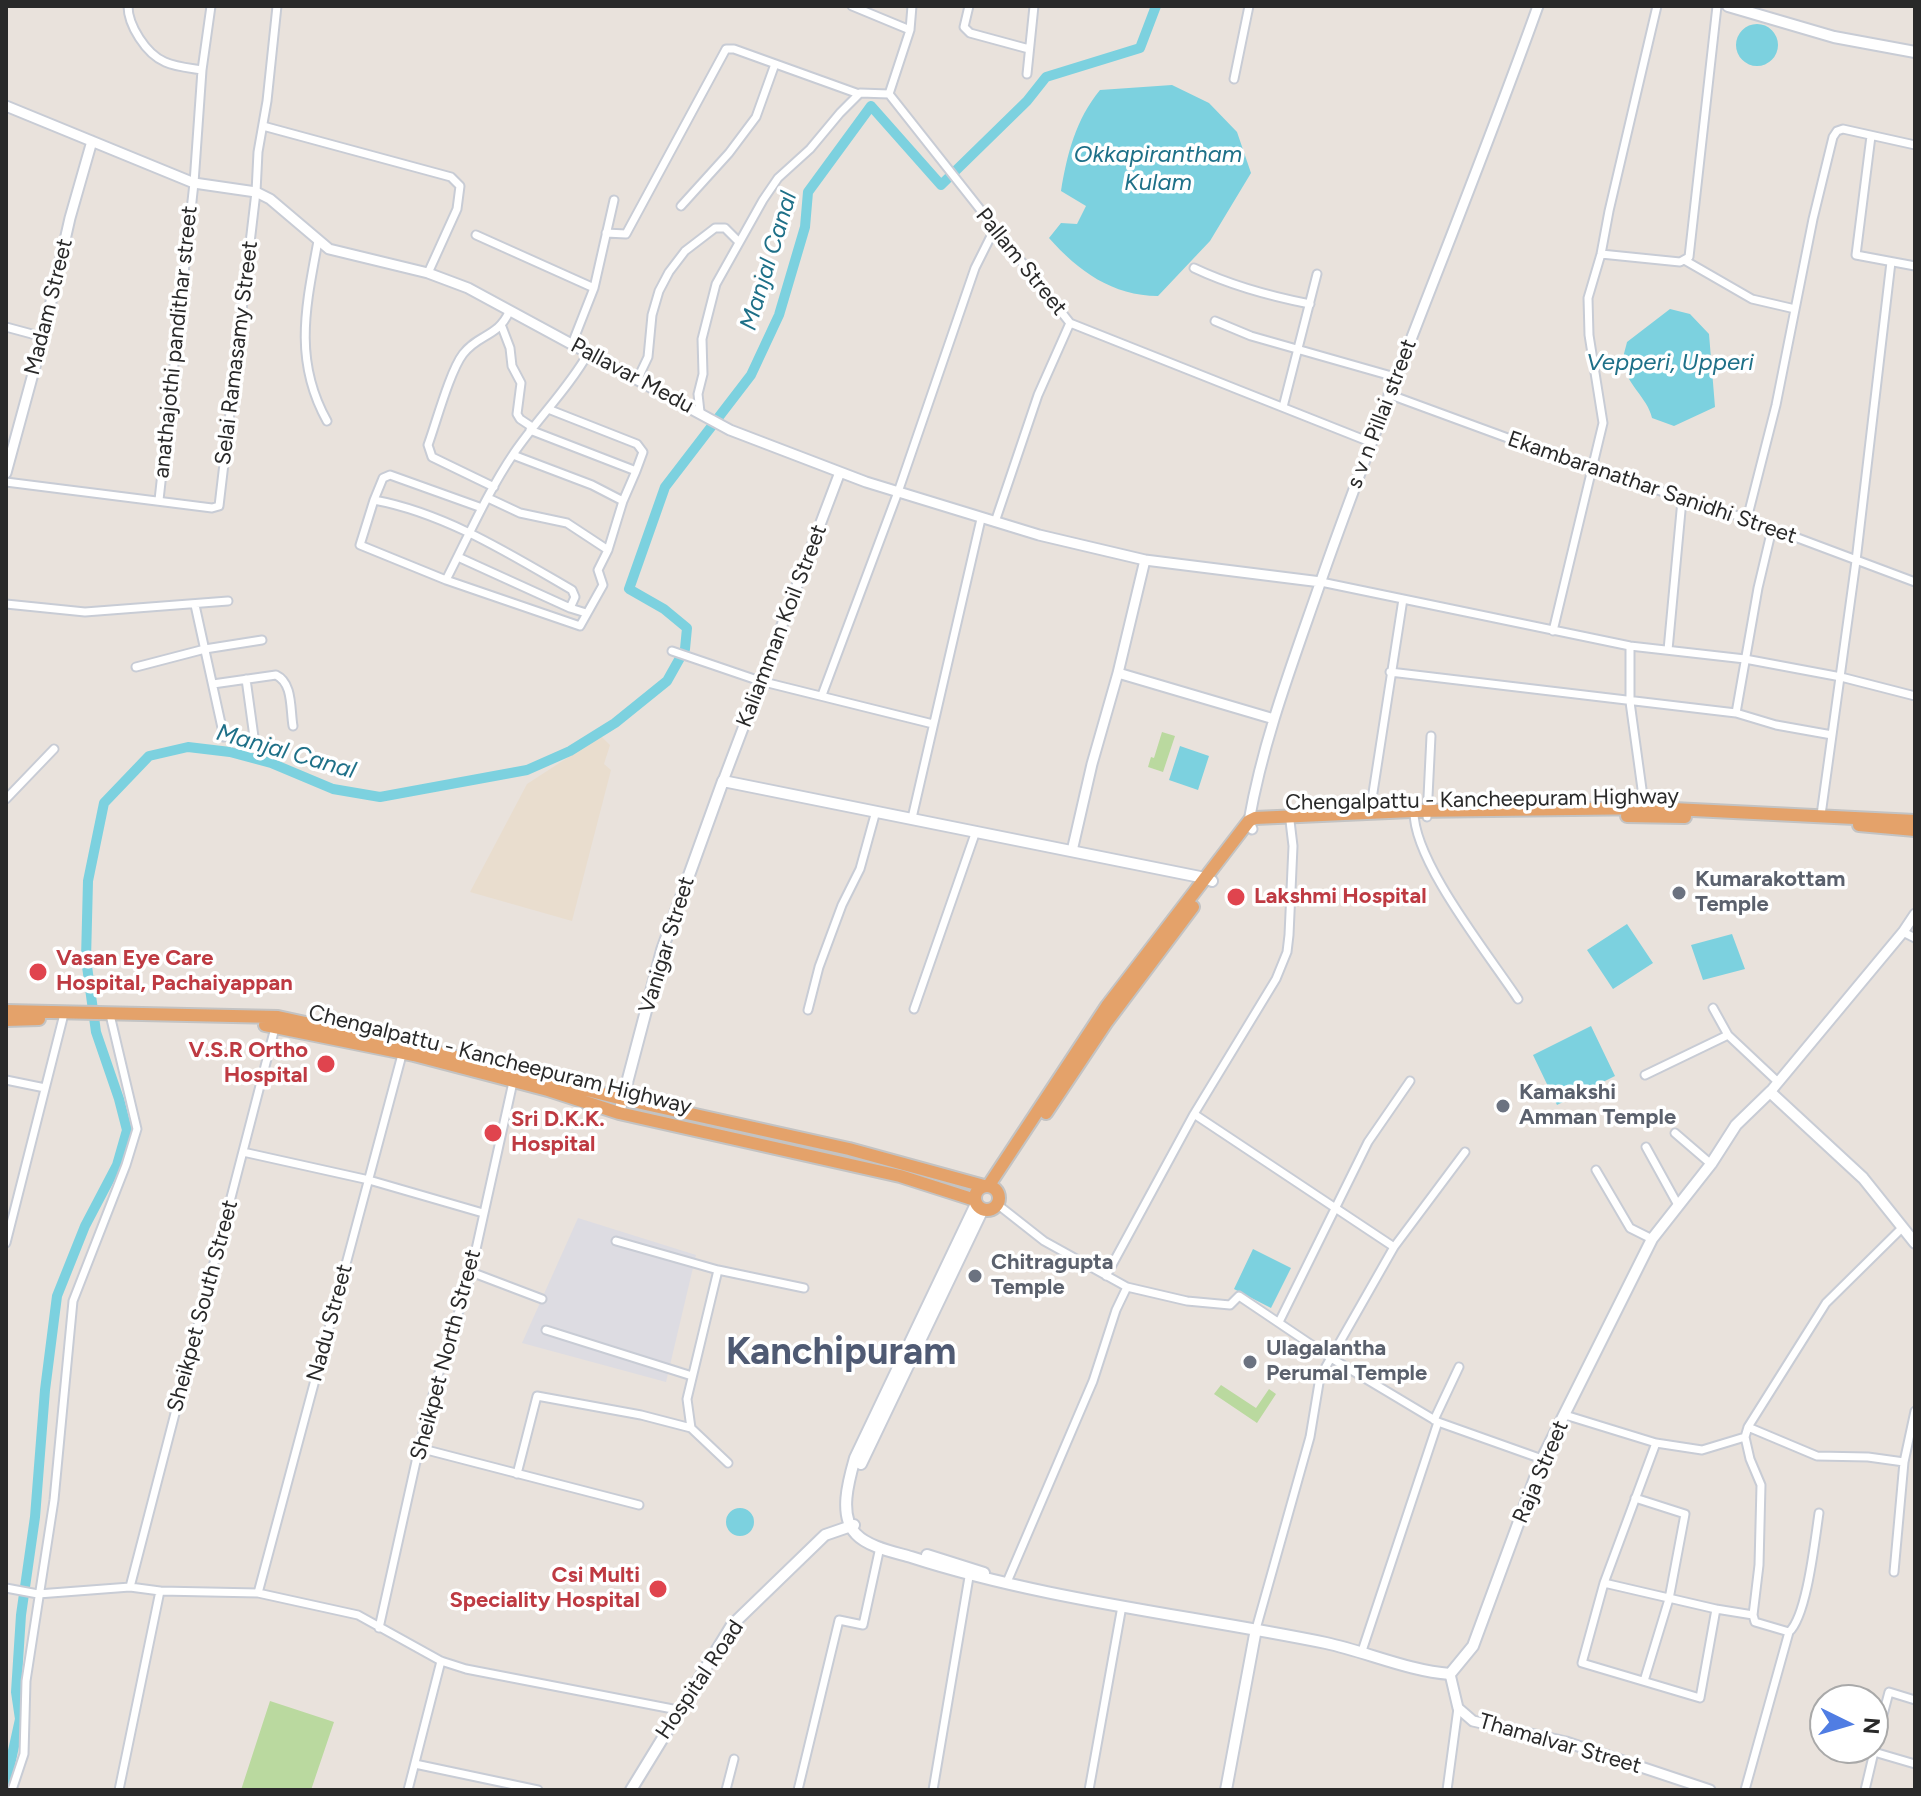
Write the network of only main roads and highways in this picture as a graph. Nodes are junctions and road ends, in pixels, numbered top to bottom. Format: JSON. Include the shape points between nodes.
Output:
{"nodes":[{"id":1,"x":1730,"y":7,"type":"edge"},
{"id":2,"x":1915,"y":52,"type":"edge"},
{"id":3,"x":1646,"y":813,"type":"junction"},
{"id":4,"x":1420,"y":814,"type":"junction"},
{"id":5,"x":1915,"y":821,"type":"edge"},
{"id":6,"x":1250,"y":825,"type":"junction"},
{"id":7,"x":1915,"y":830,"type":"edge"},
{"id":8,"x":1209,"y":879,"type":"junction"},
{"id":9,"x":6,"y":1011,"type":"edge"},
{"id":10,"x":91,"y":1016,"type":"junction"},
{"id":11,"x":6,"y":1020,"type":"edge"},
{"id":12,"x":403,"y":1049,"type":"junction"},
{"id":13,"x":623,"y":1099,"type":"junction"},
{"id":14,"x":619,"y":1113,"type":"junction"},
{"id":15,"x":989,"y":1187,"type":"junction"},
{"id":16,"x":978,"y":1205,"type":"junction"},
{"id":17,"x":1915,"y":1243,"type":"edge"},
{"id":18,"x":853,"y":1526,"type":"junction"},
{"id":19,"x":970,"y":1572,"type":"junction"},
{"id":20,"x":1256,"y":1629,"type":"junction"},
{"id":21,"x":631,"y":1790,"type":"edge"},
{"id":22,"x":1226,"y":1790,"type":"edge"}],
"edges":[{"from":1,"to":2,"type":"main road","via":[[1834,37]]},
{"from":3,"to":4,"type":"highway"},
{"from":3,"to":5,"type":"highway"},
{"from":3,"to":7,"type":"highway","name":"Chengalpattu - Kancheepuram Highway"},
{"from":4,"to":6,"type":"highway","name":"Chengalpattu - Kancheepuram Highway"},
{"from":4,"to":6,"type":"highway","via":[[1268,816]]},
{"from":6,"to":8,"type":"highway"},
{"from":8,"to":13,"type":"main road","name":"Vanigar Street","via":[[723,781],[662,950]]},
{"from":8,"to":15,"type":"highway"},
{"from":9,"to":10,"type":"highway"},
{"from":10,"to":11,"type":"highway"},
{"from":10,"to":12,"type":"highway","via":[[277,1021]]},
{"from":12,"to":13,"type":"highway"},
{"from":12,"to":14,"type":"highway","name":"Chengalpattu - Kancheepuram Highway"},
{"from":13,"to":14,"type":"main road","name":"Vanigar Street"},
{"from":13,"to":15,"type":"highway","via":[[849,1149]]},
{"from":14,"to":16,"type":"highway","name":"Chengalpattu - Kancheepuram Highway","via":[[900,1176]]},
{"from":15,"to":16,"type":"highway","via":[[978,1190]]},
{"from":15,"to":16,"type":"highway","via":[[999,1197],[997,1204],[991,1210]]},
{"from":16,"to":18,"type":"main road","via":[[861,1461]]},
{"from":17,"to":20,"type":"main road","name":"Raja Street","via":[[1863,1178],[1770,1092],[1736,1125],[1652,1239],[1542,1459],[1473,1646],[1450,1674]]},
{"from":18,"to":19,"type":"main road","via":[[875,1539]]},
{"from":18,"to":19,"type":"main road","via":[[857,1536],[880,1547]]},
{"from":18,"to":21,"type":"main road","name":"Hospital Road","via":[[825,1535],[732,1625]]},
{"from":19,"to":20,"type":"main road"},
{"from":20,"to":22,"type":"main road"}]}
